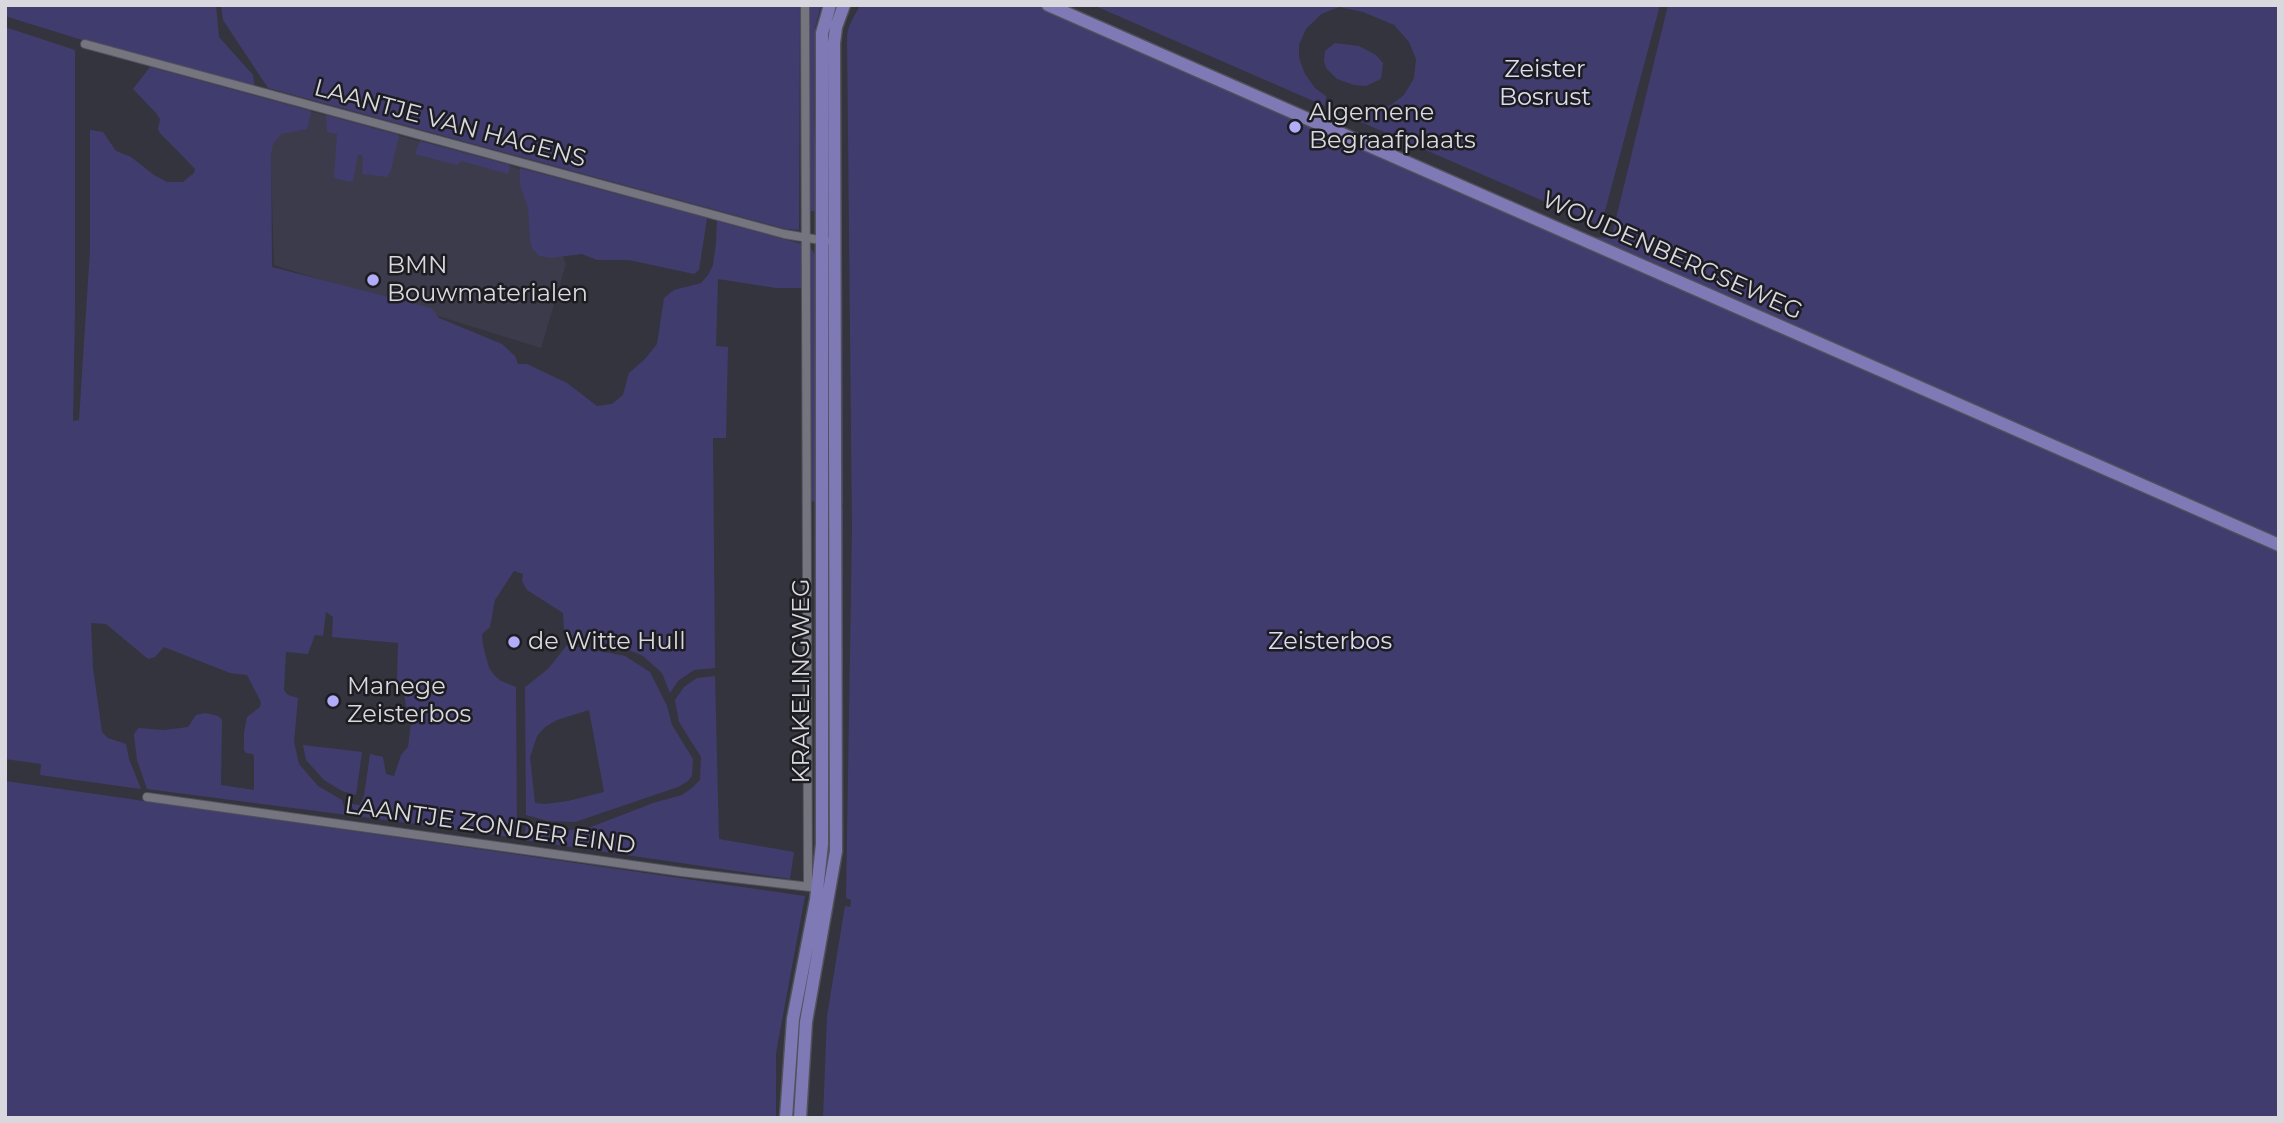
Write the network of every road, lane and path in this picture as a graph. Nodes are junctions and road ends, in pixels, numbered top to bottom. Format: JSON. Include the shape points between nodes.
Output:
{"nodes":[{"id":1,"x":805,"y":5,"type":"edge"},
{"id":2,"x":844,"y":5,"type":"edge"},
{"id":3,"x":1048,"y":5,"type":"edge"},
{"id":4,"x":829,"y":6,"type":"edge"},
{"id":5,"x":85,"y":44,"type":"dead end"},
{"id":6,"x":805,"y":239,"type":"junction"},
{"id":7,"x":827,"y":241,"type":"junction"},
{"id":8,"x":2279,"y":545,"type":"edge"},
{"id":9,"x":147,"y":797,"type":"dead end"},
{"id":10,"x":818,"y":889,"type":"junction"},
{"id":11,"x":786,"y":1118,"type":"edge"},
{"id":12,"x":800,"y":1118,"type":"edge"}],
"edges":[{"from":1,"to":6,"type":"street","name":"KRAKELINGWEG"},
{"from":2,"to":7,"type":"main road","name":"KRAKELINGWEG","via":[[834,43]]},
{"from":3,"to":8,"type":"main road","name":"WOUDENBERGSEWEG"},
{"from":4,"to":7,"type":"main road","name":"KRAKELINGWEG","via":[[822,33]]},
{"from":5,"to":6,"type":"street","name":"LAANTJE VAN HAGENS"},
{"from":6,"to":7,"type":"street"},
{"from":6,"to":10,"type":"street","name":"KRAKELINGWEG"},
{"from":7,"to":10,"type":"main road","name":"KRAKELINGWEG"},
{"from":9,"to":10,"type":"street","name":"LAANTJE ZONDER EIND"},
{"from":10,"to":11,"type":"main road","name":"KRAKELINGWEG","via":[[793,1019]]},
{"from":10,"to":12,"type":"main road","name":"KRAKELINGWEG"}]}
